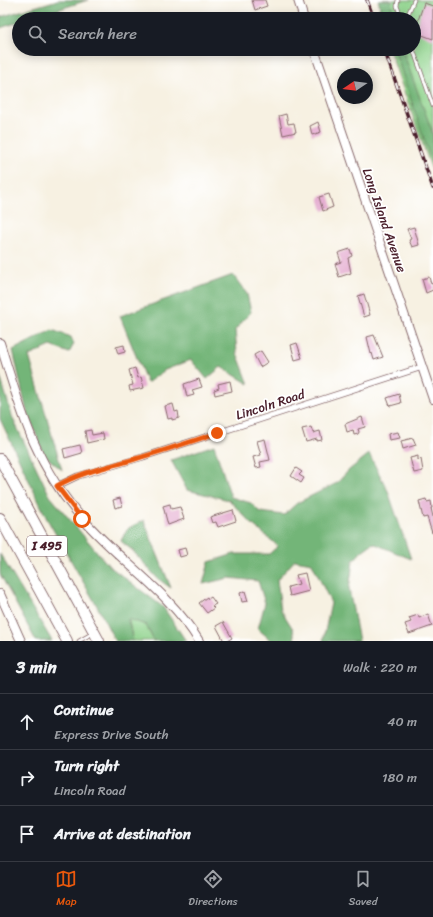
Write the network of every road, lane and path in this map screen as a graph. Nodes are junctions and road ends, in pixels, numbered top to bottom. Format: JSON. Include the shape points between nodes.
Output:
{"nodes":[{"id":1,"x":298,"y":0,"type":"edge"},
{"id":2,"x":398,"y":0,"type":"edge"},
{"id":3,"x":414,"y":0,"type":"edge"},
{"id":4,"x":302,"y":12,"type":"edge"},
{"id":5,"x":399,"y":12,"type":"edge"},
{"id":6,"x":409,"y":12,"type":"edge"},
{"id":7,"x":316,"y":56,"type":"edge"},
{"id":8,"x":415,"y":56,"type":"edge"},
{"id":9,"x":433,"y":106,"type":"edge"},
{"id":10,"x":0,"y":343,"type":"edge"},
{"id":11,"x":422,"y":367,"type":"junction"},
{"id":12,"x":433,"y":399,"type":"edge"},
{"id":13,"x":0,"y":459,"type":"edge"},
{"id":14,"x":57,"y":486,"type":"junction"},
{"id":15,"x":0,"y":518,"type":"edge"},
{"id":16,"x":0,"y":594,"type":"edge"},
{"id":17,"x":97,"y":637,"type":"edge"},
{"id":18,"x":21,"y":641,"type":"edge"},
{"id":19,"x":67,"y":641,"type":"edge"},
{"id":20,"x":79,"y":641,"type":"edge"},
{"id":21,"x":199,"y":641,"type":"edge"}],
"edges":[{"from":1,"to":4,"type":"main road"},
{"from":2,"to":5,"type":"lane"},
{"from":3,"to":6,"type":"lane"},
{"from":7,"to":11,"type":"main road","name":"Long Island Avenue"},
{"from":8,"to":9,"type":"lane"},
{"from":10,"to":14,"type":"main road","via":[[29,433]]},
{"from":11,"to":12,"type":"main road","name":"Long Island Avenue"},
{"from":11,"to":14,"type":"street","name":"Lincoln Road","via":[[78,476]]},
{"from":13,"to":17,"type":"highway","number":"I 495"},
{"from":14,"to":21,"type":"main road","via":[[90,528],[155,586]]},
{"from":15,"to":19,"type":"highway","number":"I 495"},
{"from":16,"to":18,"type":"main road"},
{"from":17,"to":20,"type":"lane"}]}
